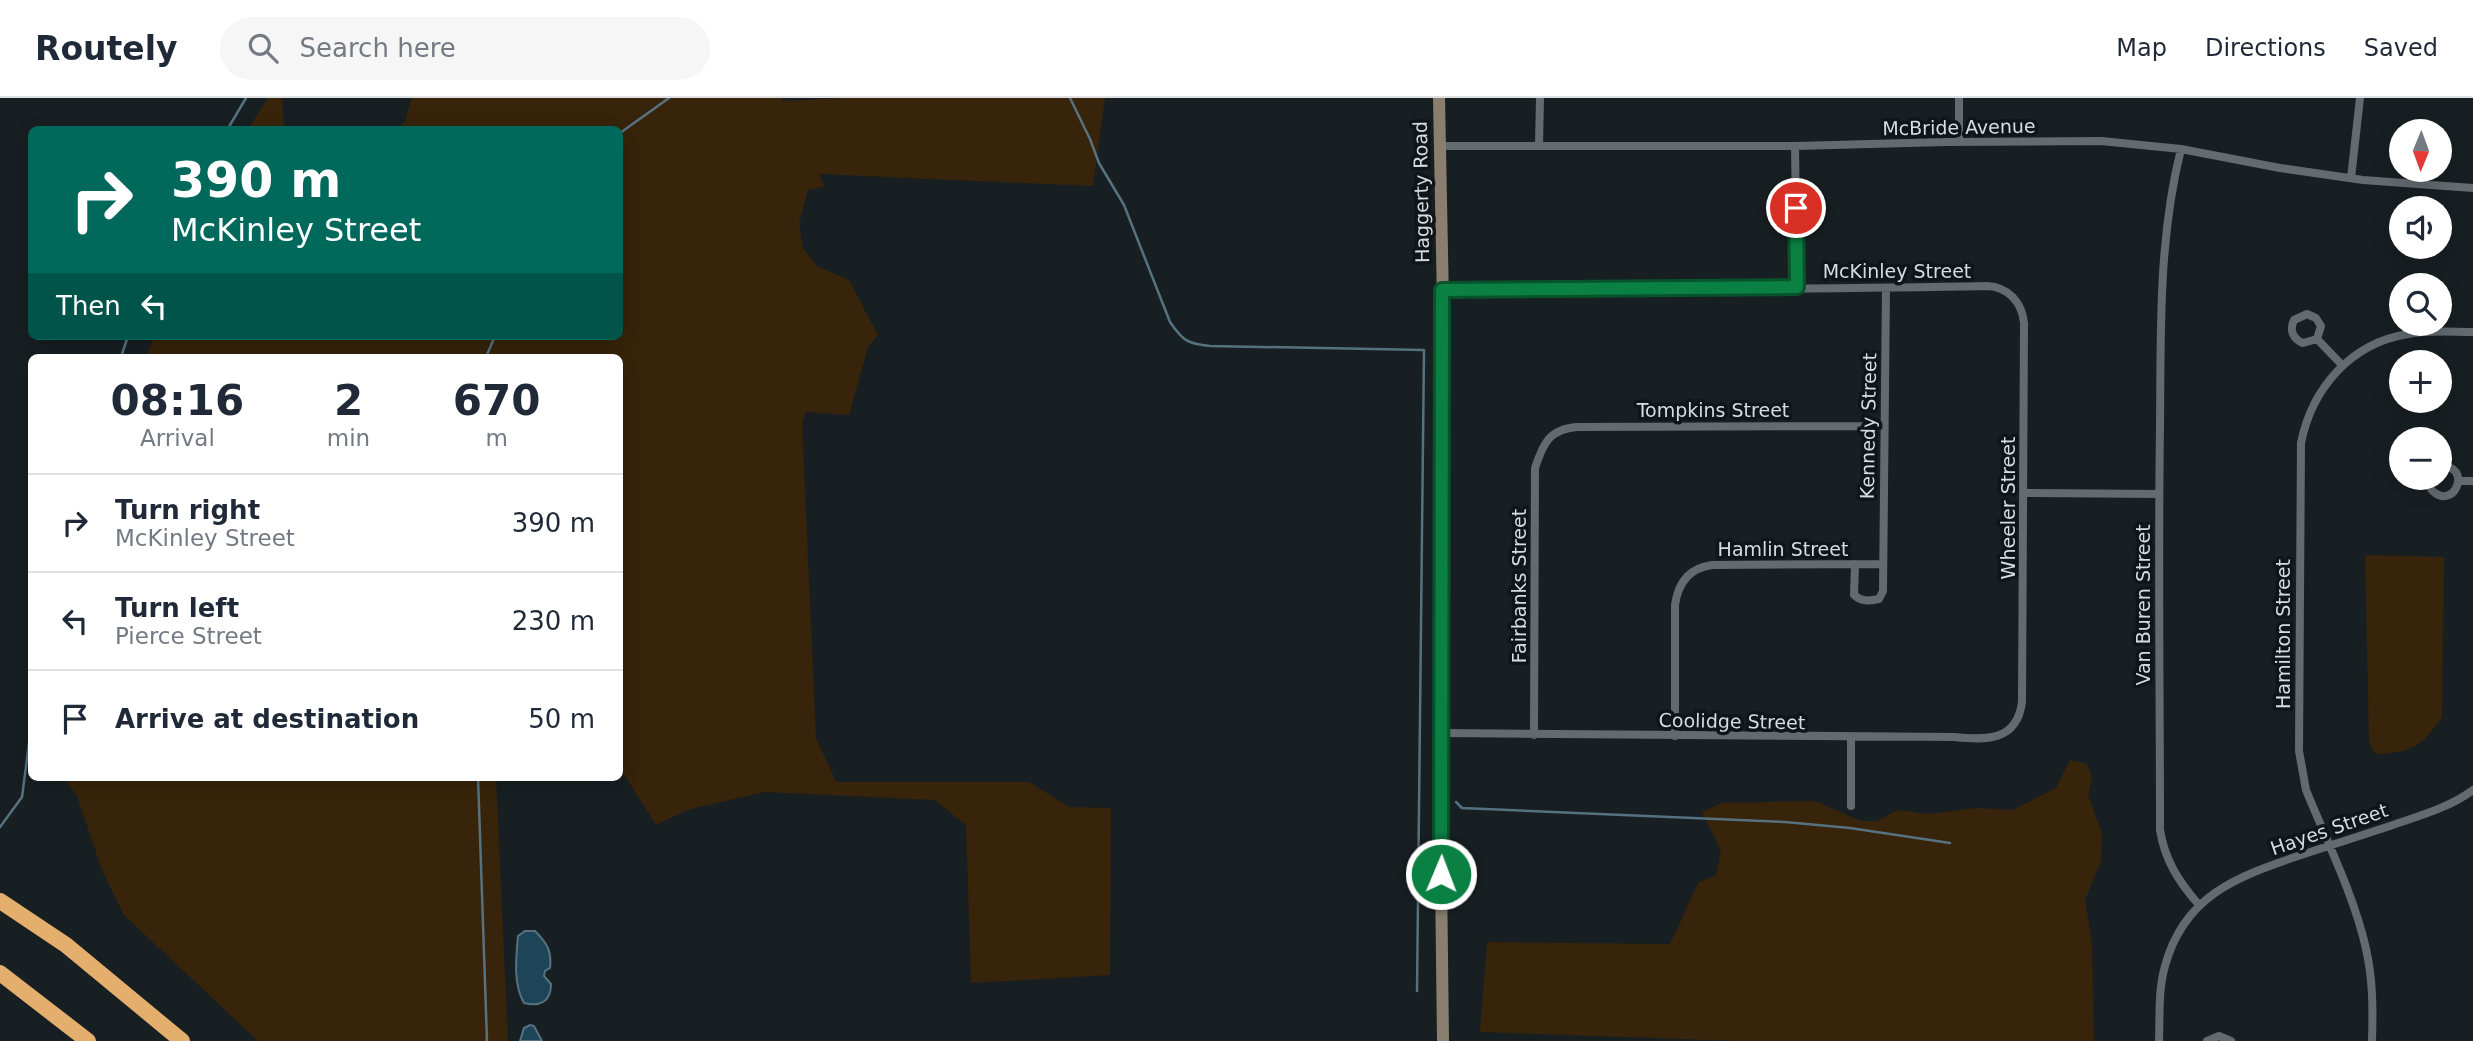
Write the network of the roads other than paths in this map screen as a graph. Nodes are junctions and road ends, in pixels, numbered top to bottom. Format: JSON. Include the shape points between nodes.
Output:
{"nodes":[{"id":1,"x":1439,"y":98,"type":"edge"},
{"id":2,"x":1540,"y":98,"type":"edge"},
{"id":3,"x":1959,"y":98,"type":"edge"},
{"id":4,"x":2360,"y":98,"type":"edge"},
{"id":5,"x":1959,"y":142,"type":"junction"},
{"id":6,"x":1538,"y":145,"type":"junction"},
{"id":7,"x":1441,"y":146,"type":"junction"},
{"id":8,"x":1795,"y":146,"type":"junction"},
{"id":9,"x":2181,"y":149,"type":"junction"},
{"id":10,"x":2351,"y":178,"type":"junction"},
{"id":11,"x":2473,"y":187,"type":"edge"},
{"id":12,"x":1797,"y":287,"type":"junction"},
{"id":13,"x":1886,"y":288,"type":"junction"},
{"id":14,"x":1442,"y":290,"type":"junction"},
{"id":15,"x":2012,"y":296,"type":"joint"},
{"id":16,"x":2473,"y":332,"type":"edge"},
{"id":17,"x":2317,"y":339,"type":"dead end"},
{"id":18,"x":2342,"y":365,"type":"junction"},
{"id":19,"x":1884,"y":426,"type":"junction"},
{"id":20,"x":1546,"y":440,"type":"joint"},
{"id":21,"x":2452,"y":468,"type":"edge"},
{"id":22,"x":2458,"y":481,"type":"junction"},
{"id":23,"x":2473,"y":481,"type":"edge"},
{"id":24,"x":2432,"y":490,"type":"edge"},
{"id":25,"x":2023,"y":493,"type":"junction"},
{"id":26,"x":2159,"y":494,"type":"junction"},
{"id":27,"x":1855,"y":564,"type":"junction"},
{"id":28,"x":1883,"y":564,"type":"junction"},
{"id":29,"x":2015,"y":722,"type":"joint"},
{"id":30,"x":1442,"y":733,"type":"junction"},
{"id":31,"x":1534,"y":735,"type":"junction"},
{"id":32,"x":1675,"y":736,"type":"junction"},
{"id":33,"x":1851,"y":737,"type":"junction"},
{"id":34,"x":2473,"y":790,"type":"edge"},
{"id":35,"x":1851,"y":806,"type":"dead end"},
{"id":36,"x":2328,"y":846,"type":"junction"},
{"id":37,"x":0,"y":901,"type":"edge"},
{"id":38,"x":2199,"y":905,"type":"junction"},
{"id":39,"x":0,"y":972,"type":"edge"},
{"id":40,"x":88,"y":1041,"type":"edge"},
{"id":41,"x":182,"y":1041,"type":"edge"},
{"id":42,"x":1443,"y":1041,"type":"edge"},
{"id":43,"x":2159,"y":1041,"type":"edge"},
{"id":44,"x":2207,"y":1041,"type":"edge"},
{"id":45,"x":2231,"y":1041,"type":"edge"},
{"id":46,"x":2372,"y":1041,"type":"edge"}],
"edges":[{"from":1,"to":7,"type":"main road","name":"Haggerty Road"},
{"from":2,"to":6,"type":"street"},
{"from":3,"to":5,"type":"street"},
{"from":4,"to":10,"type":"street"},
{"from":5,"to":8,"type":"street","name":"McBride Avenue"},
{"from":5,"to":9,"type":"street","name":"McBride Avenue","via":[[2101,141]]},
{"from":6,"to":7,"type":"street","name":"McBride Avenue"},
{"from":6,"to":8,"type":"street","name":"McBride Avenue"},
{"from":7,"to":14,"type":"main road","name":"Haggerty Road"},
{"from":8,"to":12,"type":"street"},
{"from":9,"to":10,"type":"street","name":"McBride Avenue"},
{"from":9,"to":26,"type":"street","name":"Van Buren Street","via":[[2162,266]]},
{"from":10,"to":11,"type":"street","name":"McBride Avenue"},
{"from":12,"to":13,"type":"street","name":"McKinley Street"},
{"from":12,"to":14,"type":"street","name":"McKinley Street"},
{"from":13,"to":15,"type":"street","name":"McKinley Street","via":[[1987,286]]},
{"from":13,"to":19,"type":"street","name":"Kennedy Street"},
{"from":14,"to":30,"type":"main road","name":"Haggerty Road"},
{"from":15,"to":25,"type":"street","name":"Wheeler Street","via":[[2022,309],[2024,323]]},
{"from":16,"to":18,"type":"street","name":"Hamilton Street","via":[[2406,334],[2372,345]]},
{"from":17,"to":18,"type":"street"},
{"from":18,"to":36,"type":"street","name":"Hamilton Street","via":[[2312,408],[2300,459],[2299,751],[2306,790]]},
{"from":19,"to":20,"type":"street","name":"Tompkins Street","via":[[1577,426]]},
{"from":19,"to":28,"type":"street","name":"Kennedy Street"},
{"from":20,"to":31,"type":"street","name":"Fairbanks Street","via":[[1535,467]]},
{"from":21,"to":22,"type":"street"},
{"from":22,"to":23,"type":"street"},
{"from":22,"to":24,"type":"street","via":[[2455,491],[2441,496]]},
{"from":25,"to":26,"type":"street"},
{"from":25,"to":29,"type":"street","name":"Wheeler Street","via":[[2022,702]]},
{"from":26,"to":38,"type":"street","name":"Van Buren Street","via":[[2160,830],[2171,868]]},
{"from":27,"to":28,"type":"street","name":"Hamlin Street"},
{"from":27,"to":28,"type":"street","name":"Kennedy Street","via":[[1854,595],[1868,601],[1879,599],[1883,591]]},
{"from":27,"to":32,"type":"street","name":"Hamlin Street","via":[[1712,565],[1687,576],[1675,606]]},
{"from":29,"to":33,"type":"street","name":"Coolidge Street","via":[[1984,740]]},
{"from":30,"to":31,"type":"street","name":"Coolidge Street"},
{"from":30,"to":42,"type":"main road","name":"Haggerty Road"},
{"from":31,"to":32,"type":"street","name":"Coolidge Street"},
{"from":32,"to":33,"type":"street","name":"Coolidge Street"},
{"from":33,"to":35,"type":"street"},
{"from":34,"to":36,"type":"street","name":"Hayes Street","via":[[2440,808]]},
{"from":36,"to":38,"type":"street","name":"Hayes Street","via":[[2243,876]]},
{"from":36,"to":46,"type":"street","name":"Hamilton Street","via":[[2366,948]]},
{"from":37,"to":41,"type":"highway","via":[[66,945]]},
{"from":38,"to":43,"type":"street","via":[[2179,932],[2164,967]]},
{"from":39,"to":40,"type":"highway"},
{"from":44,"to":45,"type":"street","via":[[2219,1036]]}]}
